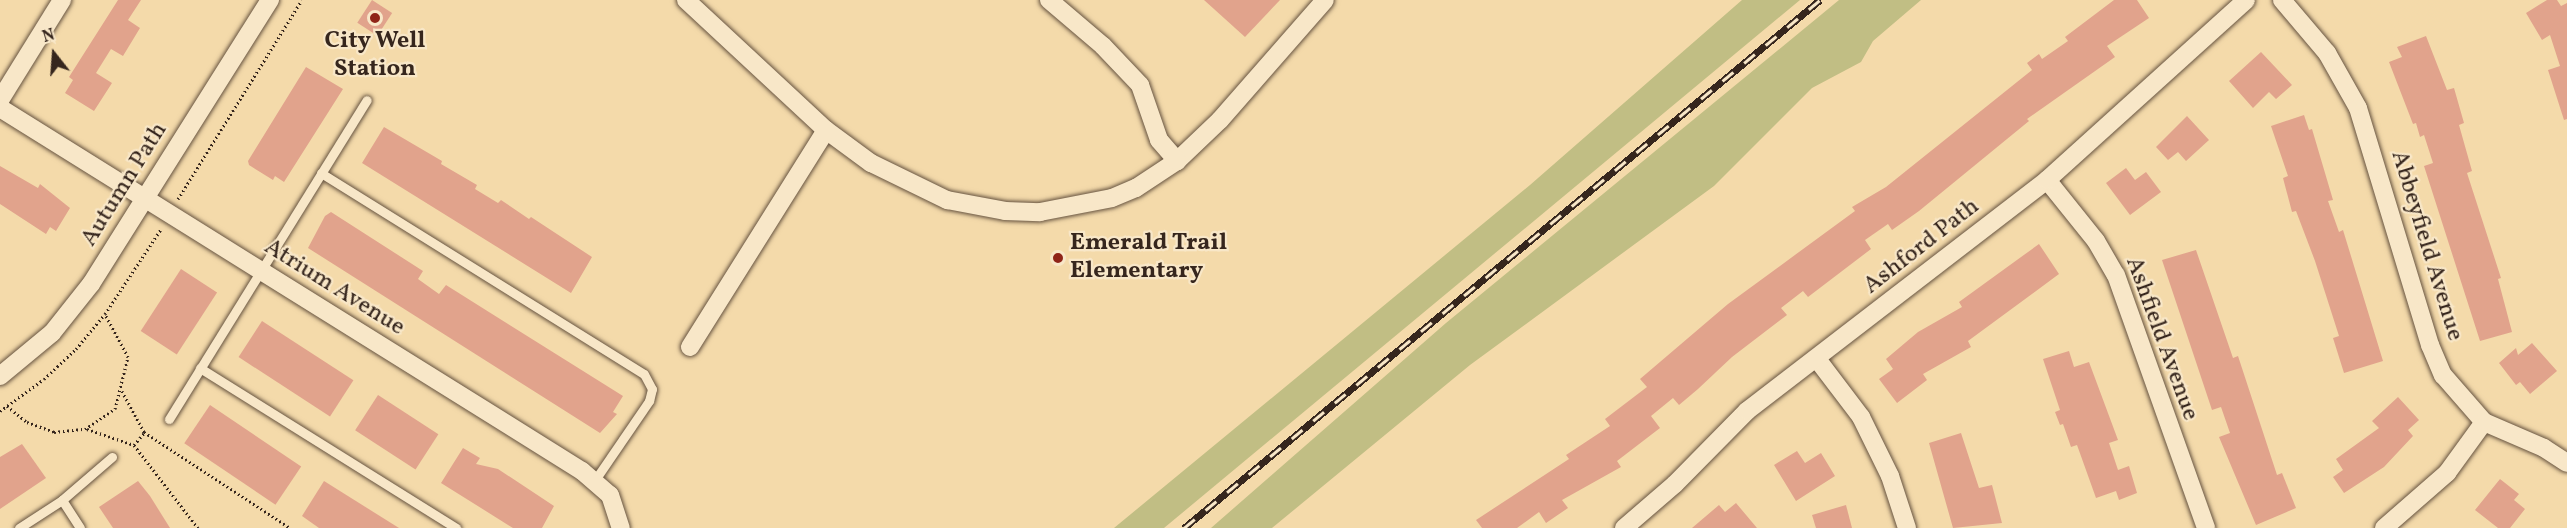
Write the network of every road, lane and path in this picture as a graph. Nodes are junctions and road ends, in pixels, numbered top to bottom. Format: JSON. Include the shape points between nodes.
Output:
{"nodes":[{"id":1,"x":62,"y":0,"type":"edge"},
{"id":2,"x":270,"y":0,"type":"edge"},
{"id":3,"x":686,"y":0,"type":"edge"},
{"id":4,"x":1049,"y":0,"type":"edge"},
{"id":5,"x":1325,"y":0,"type":"edge"},
{"id":6,"x":2246,"y":0,"type":"edge"},
{"id":7,"x":2282,"y":0,"type":"edge"},
{"id":8,"x":0,"y":100,"type":"edge"},
{"id":9,"x":367,"y":100,"type":"dead end"},
{"id":10,"x":0,"y":108,"type":"edge"},
{"id":11,"x":826,"y":130,"type":"junction"},
{"id":12,"x":1177,"y":161,"type":"junction"},
{"id":13,"x":321,"y":173,"type":"junction"},
{"id":14,"x":2047,"y":180,"type":"junction"},
{"id":15,"x":145,"y":198,"type":"junction"},
{"id":16,"x":260,"y":270,"type":"junction"},
{"id":17,"x":105,"y":314,"type":"dead end"},
{"id":18,"x":690,"y":347,"type":"dead end"},
{"id":19,"x":1817,"y":359,"type":"junction"},
{"id":20,"x":200,"y":368,"type":"junction"},
{"id":21,"x":0,"y":376,"type":"edge"},
{"id":22,"x":122,"y":391,"type":"junction"},
{"id":23,"x":7,"y":406,"type":"dead end"},
{"id":24,"x":169,"y":419,"type":"dead end"},
{"id":25,"x":2484,"y":422,"type":"junction"},
{"id":26,"x":85,"y":429,"type":"junction"},
{"id":27,"x":144,"y":432,"type":"junction"},
{"id":28,"x":134,"y":445,"type":"junction"},
{"id":29,"x":112,"y":457,"type":"dead end"},
{"id":30,"x":2567,"y":463,"type":"edge"},
{"id":31,"x":595,"y":480,"type":"junction"},
{"id":32,"x":62,"y":500,"type":"junction"},
{"id":33,"x":19,"y":528,"type":"edge"},
{"id":34,"x":80,"y":528,"type":"edge"},
{"id":35,"x":198,"y":528,"type":"edge"},
{"id":36,"x":290,"y":528,"type":"edge"},
{"id":37,"x":456,"y":528,"type":"edge"},
{"id":38,"x":621,"y":528,"type":"edge"},
{"id":39,"x":1624,"y":528,"type":"edge"},
{"id":40,"x":1907,"y":528,"type":"edge"},
{"id":41,"x":2206,"y":528,"type":"edge"},
{"id":42,"x":2384,"y":528,"type":"edge"}],
"edges":[{"from":1,"to":8,"type":"street"},
{"from":2,"to":15,"type":"street","name":"Autumn Path"},
{"from":3,"to":11,"type":"street"},
{"from":4,"to":12,"type":"street","via":[[1134,78],[1151,112],[1159,140]]},
{"from":5,"to":12,"type":"street","via":[[1220,120]]},
{"from":6,"to":14,"type":"street","name":"Ashford Path"},
{"from":7,"to":25,"type":"street","name":"Abbeyfield Avenue","via":[[2327,53],[2349,89],[2436,360],[2452,389]]},
{"from":9,"to":13,"type":"lane"},
{"from":10,"to":15,"type":"street","name":"Atrium Avenue"},
{"from":11,"to":12,"type":"street","via":[[898,179],[947,200],[1005,211],[1040,212],[1112,198],[1136,188]]},
{"from":11,"to":18,"type":"street"},
{"from":13,"to":16,"type":"lane"},
{"from":13,"to":31,"type":"lane","via":[[644,374],[652,389],[649,401]]},
{"from":14,"to":19,"type":"street","name":"Ashford Path"},
{"from":14,"to":41,"type":"street","name":"Ashfield Avenue","via":[[2096,242],[2116,275]]},
{"from":15,"to":16,"type":"street","name":"Atrium Avenue"},
{"from":15,"to":21,"type":"street","name":"Autumn Path","via":[[64,320]]},
{"from":16,"to":20,"type":"lane"},
{"from":16,"to":31,"type":"street","name":"Atrium Avenue"},
{"from":17,"to":22,"type":"path","via":[[128,357]]},
{"from":19,"to":39,"type":"street","name":"Ashford Path","via":[[1747,411],[1675,484]]},
{"from":19,"to":40,"type":"street","via":[[1861,417],[1890,476]]},
{"from":20,"to":24,"type":"lane"},
{"from":20,"to":37,"type":"lane"},
{"from":22,"to":26,"type":"path","via":[[115,410]]},
{"from":22,"to":27,"type":"path"},
{"from":23,"to":26,"type":"path","via":[[41,428]]},
{"from":25,"to":30,"type":"street","name":"Abbeyfield Avenue","via":[[2544,448]]},
{"from":25,"to":42,"type":"street","via":[[2447,473]]},
{"from":26,"to":28,"type":"path","via":[[104,432]]},
{"from":27,"to":28,"type":"path"},
{"from":27,"to":36,"type":"path"},
{"from":28,"to":35,"type":"path"},
{"from":29,"to":32,"type":"lane"},
{"from":31,"to":38,"type":"street","name":"Atrium Avenue","via":[[610,495]]},
{"from":32,"to":33,"type":"lane"},
{"from":32,"to":34,"type":"lane"}]}
